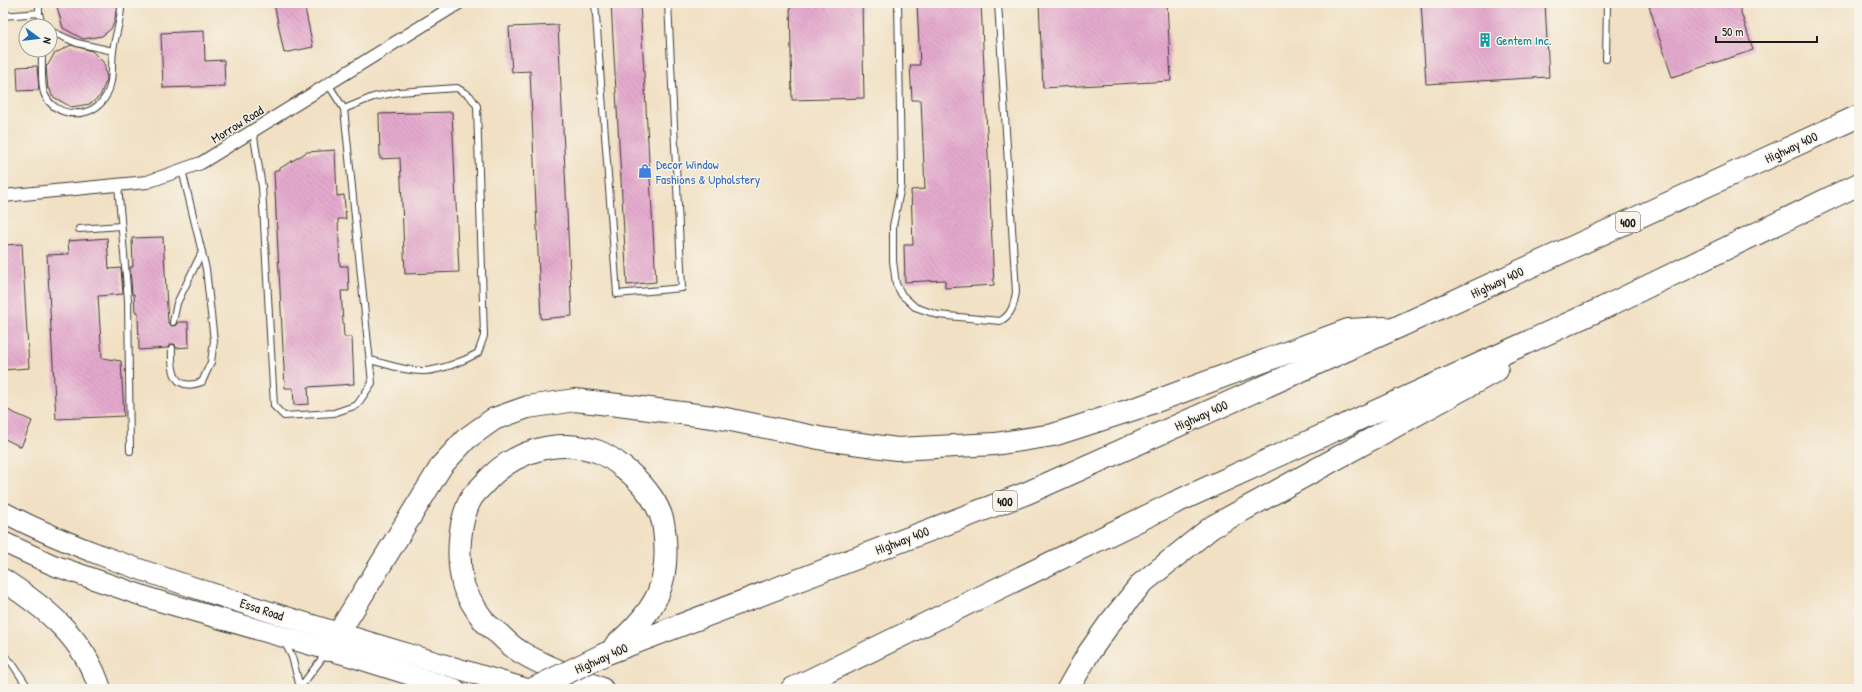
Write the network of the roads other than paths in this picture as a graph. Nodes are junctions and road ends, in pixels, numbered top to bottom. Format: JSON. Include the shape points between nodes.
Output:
{"nodes":[{"id":1,"x":39,"y":3,"type":"edge"},
{"id":2,"x":122,"y":3,"type":"edge"},
{"id":3,"x":459,"y":3,"type":"edge"},
{"id":4,"x":595,"y":3,"type":"edge"},
{"id":5,"x":668,"y":3,"type":"edge"},
{"id":6,"x":898,"y":3,"type":"edge"},
{"id":7,"x":998,"y":3,"type":"edge"},
{"id":8,"x":1607,"y":3,"type":"edge"},
{"id":9,"x":39,"y":13,"type":"junction"},
{"id":10,"x":3,"y":16,"type":"edge"},
{"id":11,"x":40,"y":18,"type":"edge"},
{"id":12,"x":58,"y":34,"type":"edge"},
{"id":13,"x":113,"y":51,"type":"junction"},
{"id":14,"x":42,"y":58,"type":"edge"},
{"id":15,"x":1606,"y":59,"type":"dead end"},
{"id":16,"x":328,"y":84,"type":"junction"},
{"id":17,"x":344,"y":108,"type":"junction"},
{"id":18,"x":1859,"y":116,"type":"edge"},
{"id":19,"x":253,"y":131,"type":"junction"},
{"id":20,"x":182,"y":170,"type":"junction"},
{"id":21,"x":1859,"y":184,"type":"edge"},
{"id":22,"x":118,"y":185,"type":"junction"},
{"id":23,"x":3,"y":196,"type":"edge"},
{"id":24,"x":121,"y":226,"type":"junction"},
{"id":25,"x":79,"y":229,"type":"dead end"},
{"id":26,"x":202,"y":252,"type":"junction"},
{"id":27,"x":1603,"y":308,"type":"junction"},
{"id":28,"x":173,"y":322,"type":"dead end"},
{"id":29,"x":1398,"y":327,"type":"junction"},
{"id":30,"x":172,"y":348,"type":"dead end"},
{"id":31,"x":370,"y":360,"type":"junction"},
{"id":32,"x":130,"y":451,"type":"dead end"},
{"id":33,"x":3,"y":512,"type":"edge"},
{"id":34,"x":3,"y":542,"type":"edge"},
{"id":35,"x":3,"y":580,"type":"edge"},
{"id":36,"x":281,"y":636,"type":"junction"},
{"id":37,"x":334,"y":641,"type":"junction"},
{"id":38,"x":605,"y":654,"type":"junction"},
{"id":39,"x":3,"y":655,"type":"edge"},
{"id":40,"x":300,"y":688,"type":"edge"},
{"id":41,"x":1068,"y":688,"type":"edge"},
{"id":42,"x":29,"y":689,"type":"edge"},
{"id":43,"x":100,"y":689,"type":"edge"},
{"id":44,"x":455,"y":689,"type":"edge"},
{"id":45,"x":527,"y":689,"type":"edge"},
{"id":46,"x":533,"y":689,"type":"edge"},
{"id":47,"x":602,"y":689,"type":"edge"},
{"id":48,"x":792,"y":689,"type":"edge"}],
"edges":[{"from":1,"to":9,"type":"lane"},
{"from":2,"to":13,"type":"lane","via":[[122,15]]},
{"from":3,"to":16,"type":"street","name":"Morrow Road"},
{"from":4,"to":5,"type":"lane","via":[[617,294],[682,288]]},
{"from":6,"to":7,"type":"lane","via":[[901,179],[893,226],[892,261],[896,284],[902,295],[915,307],[938,315],[1000,321],[1011,311],[1016,292]]},
{"from":8,"to":15,"type":"lane"},
{"from":9,"to":10,"type":"lane"},
{"from":9,"to":11,"type":"lane"},
{"from":12,"to":13,"type":"lane","via":[[77,43]]},
{"from":13,"to":14,"type":"lane","via":[[111,81],[106,96],[98,107],[84,113],[70,114],[53,106],[44,93]]},
{"from":16,"to":17,"type":"lane"},
{"from":16,"to":19,"type":"street","name":"Morrow Road"},
{"from":17,"to":31,"type":"lane"},
{"from":17,"to":31,"type":"lane","via":[[373,97],[399,92],[457,88],[470,96],[477,106],[484,336],[478,353],[465,360],[426,371],[405,369]]},
{"from":18,"to":29,"type":"highway","name":"Highway 400","number":"400"},
{"from":19,"to":20,"type":"street","name":"Morrow Road","via":[[201,164]]},
{"from":19,"to":31,"type":"lane","via":[[262,187],[274,406],[284,416],[334,413],[357,405],[372,383]]},
{"from":20,"to":22,"type":"street","name":"Morrow Road","via":[[147,182]]},
{"from":20,"to":26,"type":"lane"},
{"from":21,"to":27,"type":"highway"},
{"from":22,"to":23,"type":"street","name":"Morrow Road"},
{"from":22,"to":24,"type":"lane"},
{"from":24,"to":25,"type":"lane"},
{"from":24,"to":32,"type":"lane","via":[[128,300]]},
{"from":26,"to":28,"type":"lane","via":[[177,303]]},
{"from":26,"to":30,"type":"lane","via":[[214,341],[211,362],[202,382],[193,385],[181,384],[174,377]]},
{"from":27,"to":41,"type":"highway","via":[[1504,366],[1212,527],[1141,584],[1108,624]]},
{"from":27,"to":48,"type":"highway","via":[[1174,503]]},
{"from":29,"to":37,"type":"highway","via":[[1348,330],[1143,406],[1053,435],[995,444],[897,449],[824,439],[721,418],[575,400],[528,407],[494,419],[466,439],[442,465]]},
{"from":29,"to":38,"type":"highway","name":"Highway 400","number":"400","via":[[1027,492]]},
{"from":33,"to":37,"type":"main road","name":"Essa Road","via":[[53,537]]},
{"from":34,"to":36,"type":"main road","name":"Essa Road","via":[[53,565],[97,581]]},
{"from":35,"to":43,"type":"highway","via":[[63,625],[94,670]]},
{"from":36,"to":37,"type":"main road","name":"Essa Road"},
{"from":36,"to":40,"type":"lane","via":[[292,657]]},
{"from":37,"to":40,"type":"lane"},
{"from":37,"to":44,"type":"main road","name":"Essa Road"},
{"from":37,"to":45,"type":"main road","name":"Essa Road"},
{"from":38,"to":46,"type":"highway","name":"Highway 400","number":"400","bridge":true},
{"from":38,"to":47,"type":"highway","via":[[633,630],[652,607],[662,584],[667,556],[664,526],[657,506],[642,484],[617,462],[599,452],[578,447],[555,447],[525,453],[494,472],[472,498],[462,523],[459,550],[463,585],[484,621],[518,651]]},
{"from":39,"to":42,"type":"lane","via":[[12,663]]}]}
